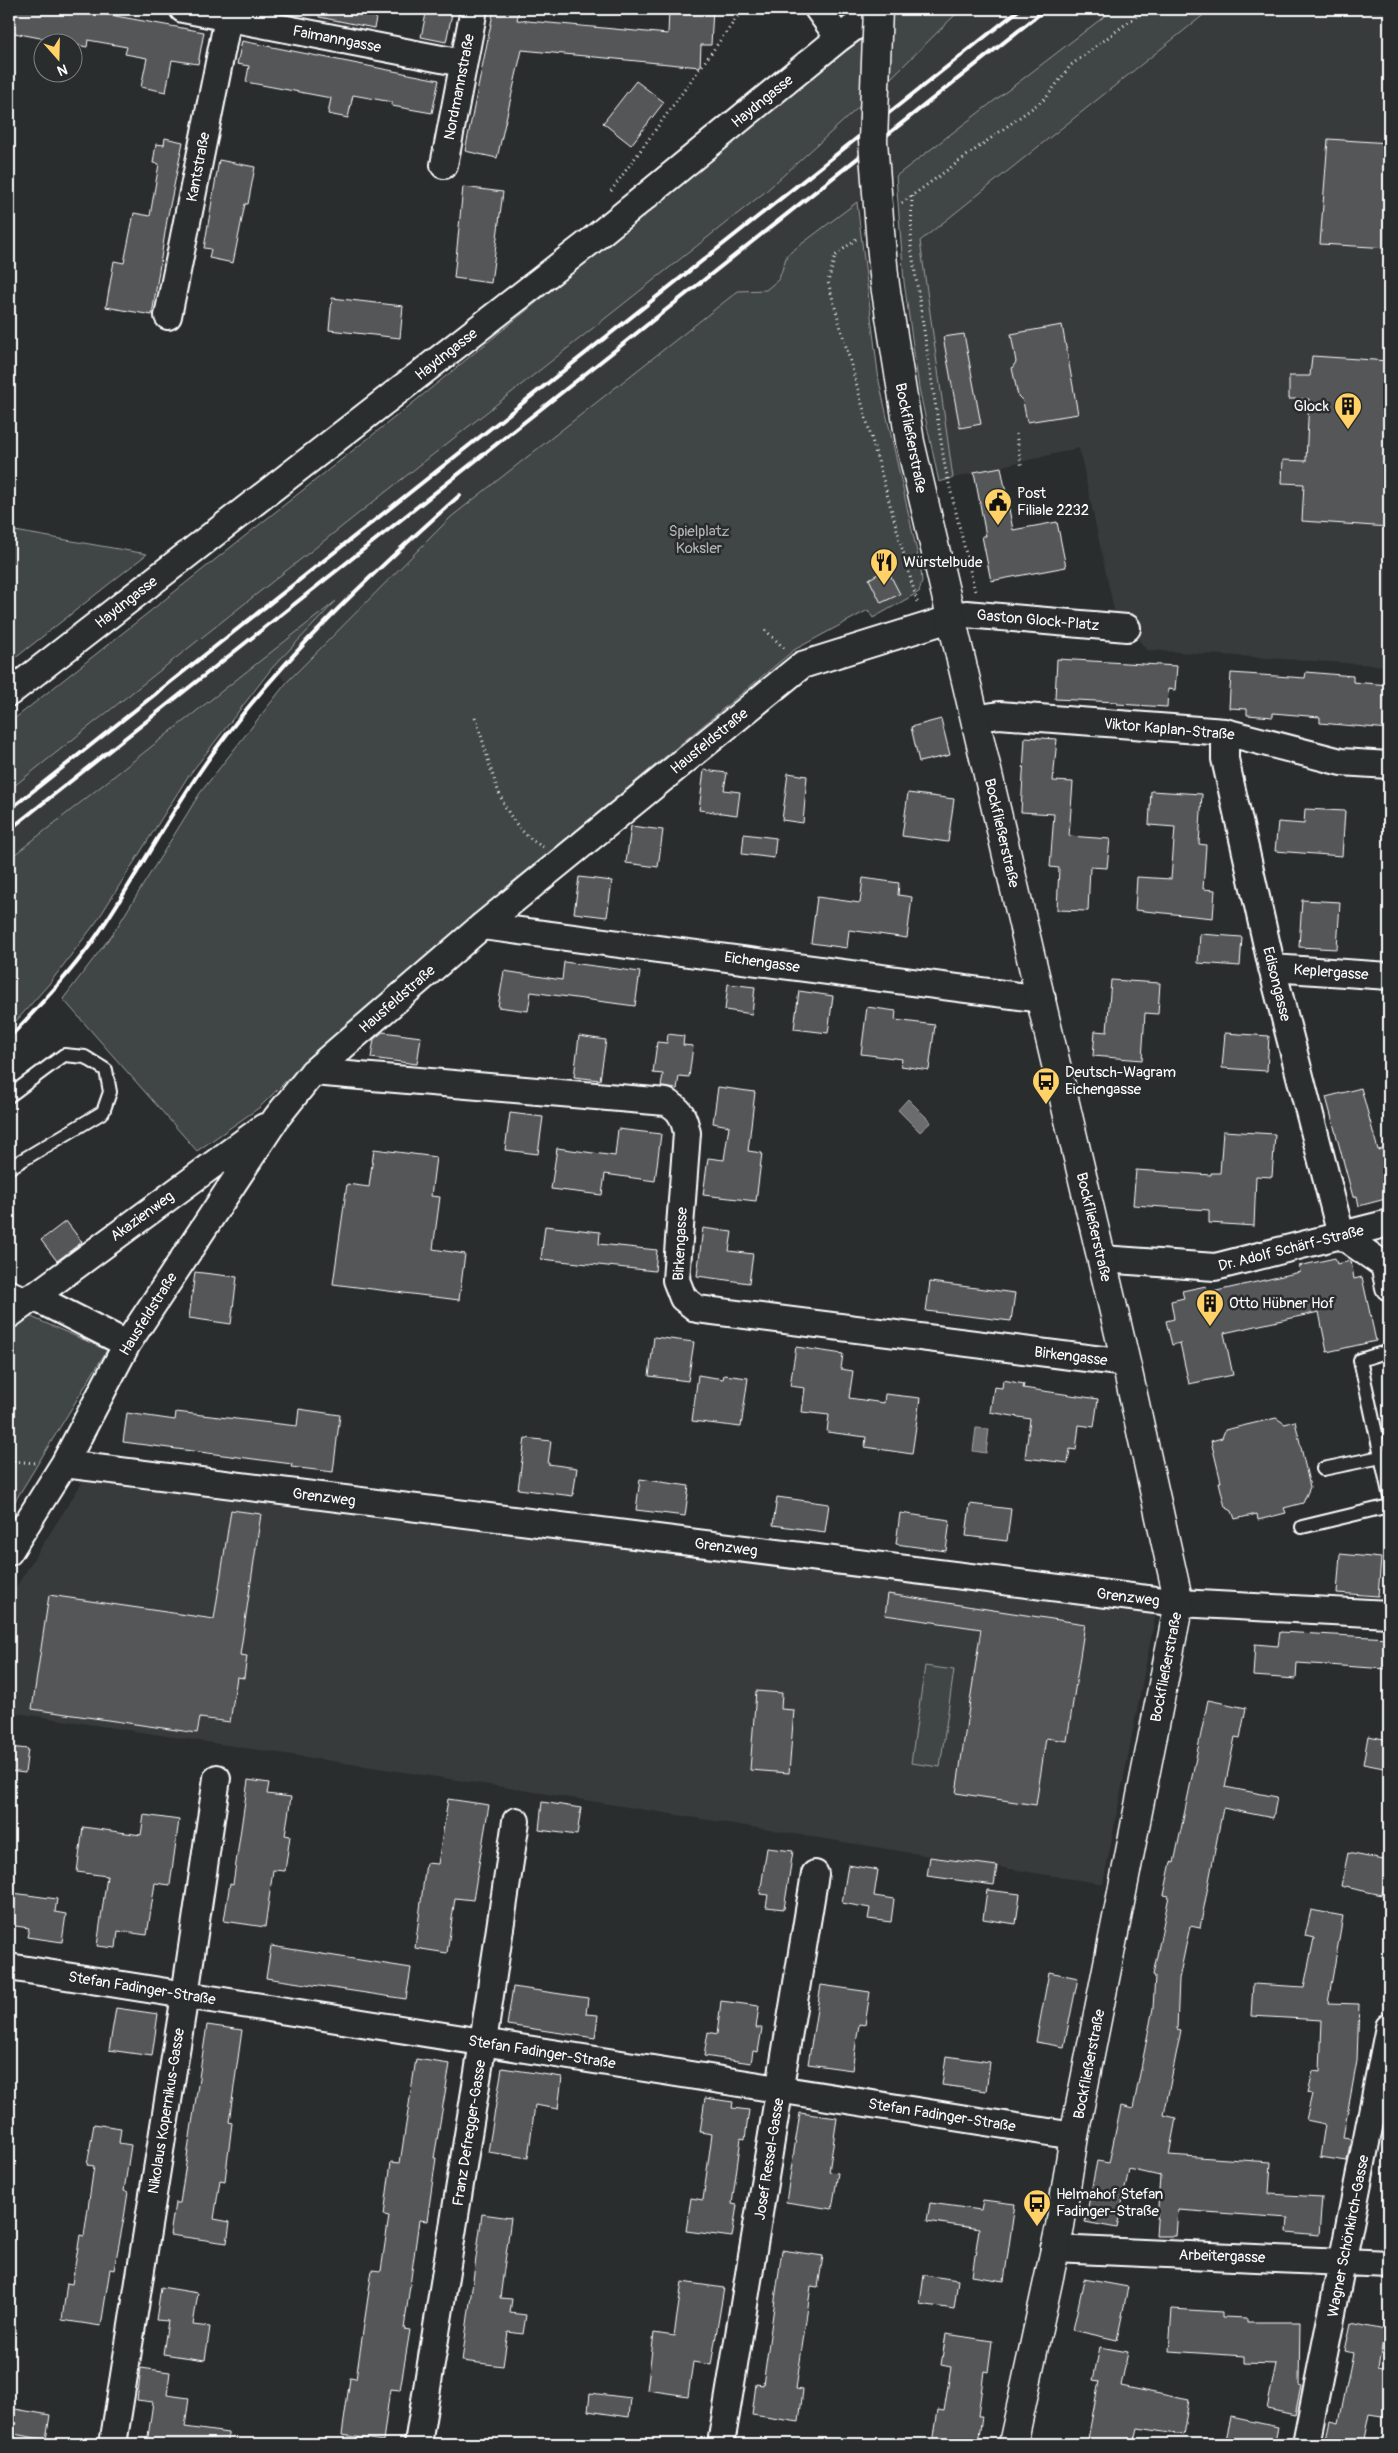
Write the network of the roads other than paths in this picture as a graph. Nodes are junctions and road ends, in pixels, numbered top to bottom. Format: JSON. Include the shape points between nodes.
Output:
{"nodes":[{"id":1,"x":182,"y":9,"type":"edge"},
{"id":2,"x":474,"y":9,"type":"edge"},
{"id":3,"x":818,"y":9,"type":"edge"},
{"id":4,"x":879,"y":9,"type":"edge"},
{"id":5,"x":228,"y":18,"type":"junction"},
{"id":6,"x":839,"y":38,"type":"junction"},
{"id":7,"x":462,"y":63,"type":"junction"},
{"id":8,"x":444,"y":166,"type":"dead end"},
{"id":9,"x":168,"y":316,"type":"dead end"},
{"id":10,"x":951,"y":619,"type":"junction"},
{"id":11,"x":1127,"y":628,"type":"dead end"},
{"id":12,"x":9,"y":694,"type":"edge"},
{"id":13,"x":975,"y":719,"type":"junction"},
{"id":14,"x":1225,"y":732,"type":"junction"},
{"id":15,"x":1389,"y":765,"type":"edge"},
{"id":16,"x":482,"y":926,"type":"junction"},
{"id":17,"x":1272,"y":968,"type":"junction"},
{"id":18,"x":1389,"y":976,"type":"edge"},
{"id":19,"x":1042,"y":999,"type":"junction"},
{"id":20,"x":313,"y":1072,"type":"junction"},
{"id":21,"x":9,"y":1096,"type":"edge"},
{"id":22,"x":277,"y":1117,"type":"junction"},
{"id":23,"x":9,"y":1168,"type":"edge"},
{"id":24,"x":1389,"y":1223,"type":"edge"},
{"id":25,"x":1341,"y":1235,"type":"junction"},
{"id":26,"x":1102,"y":1259,"type":"junction"},
{"id":27,"x":9,"y":1286,"type":"edge"},
{"id":28,"x":1389,"y":1287,"type":"edge"},
{"id":29,"x":32,"y":1296,"type":"junction"},
{"id":30,"x":9,"y":1315,"type":"edge"},
{"id":31,"x":127,"y":1344,"type":"junction"},
{"id":32,"x":1389,"y":1352,"type":"edge"},
{"id":33,"x":1126,"y":1363,"type":"junction"},
{"id":34,"x":1381,"y":1457,"type":"junction"},
{"id":35,"x":64,"y":1464,"type":"junction"},
{"id":36,"x":1323,"y":1469,"type":"dead end"},
{"id":37,"x":1389,"y":1493,"type":"edge"},
{"id":38,"x":1389,"y":1506,"type":"edge"},
{"id":39,"x":1302,"y":1527,"type":"dead end"},
{"id":40,"x":9,"y":1552,"type":"edge"},
{"id":41,"x":1179,"y":1603,"type":"junction"},
{"id":42,"x":1389,"y":1614,"type":"edge"},
{"id":43,"x":217,"y":1778,"type":"dead end"},
{"id":44,"x":516,"y":1821,"type":"dead end"},
{"id":45,"x":815,"y":1874,"type":"dead end"},
{"id":46,"x":9,"y":1967,"type":"edge"},
{"id":47,"x":185,"y":1995,"type":"junction"},
{"id":48,"x":1389,"y":2027,"type":"edge"},
{"id":49,"x":483,"y":2042,"type":"junction"},
{"id":50,"x":780,"y":2090,"type":"junction"},
{"id":51,"x":1074,"y":2136,"type":"junction"},
{"id":52,"x":1054,"y":2249,"type":"junction"},
{"id":53,"x":1343,"y":2261,"type":"junction"},
{"id":54,"x":1389,"y":2264,"type":"edge"},
{"id":55,"x":113,"y":2444,"type":"edge"},
{"id":56,"x":418,"y":2444,"type":"edge"},
{"id":57,"x":721,"y":2444,"type":"edge"},
{"id":58,"x":1013,"y":2444,"type":"edge"},
{"id":59,"x":1306,"y":2444,"type":"edge"}],
"edges":[{"from":1,"to":5,"type":"street","name":"Faimanngasse"},
{"from":2,"to":7,"type":"street","name":"Nordmannstraße"},
{"from":3,"to":6,"type":"street"},
{"from":4,"to":6,"type":"street","name":"Haydngasse"},
{"from":4,"to":10,"type":"main road","name":"Bockfließerstraße","bridge":true,"via":[[870,241],[885,285],[909,434]]},
{"from":5,"to":7,"type":"street","name":"Faimanngasse"},
{"from":5,"to":9,"type":"street","name":"Kantstraße"},
{"from":6,"to":12,"type":"street","name":"Haydngasse","via":[[591,241]]},
{"from":7,"to":8,"type":"street","name":"Nordmannstraße"},
{"from":10,"to":11,"type":"street","name":"Gaston Glock-Platz","via":[[981,614]]},
{"from":10,"to":13,"type":"main road","name":"Bockfließerstraße"},
{"from":10,"to":16,"type":"street","name":"Hausfeldstraße","via":[[802,666]]},
{"from":13,"to":14,"type":"street","name":"Viktor Kaplan-Straße","via":[[1000,715]]},
{"from":13,"to":19,"type":"main road","name":"Bockfließerstraße"},
{"from":14,"to":15,"type":"street","name":"Viktor Kaplan-Straße","via":[[1342,762]]},
{"from":14,"to":17,"type":"street","name":"Edisongasse","via":[[1225,759]]},
{"from":16,"to":19,"type":"street","name":"Eichengasse"},
{"from":16,"to":20,"type":"street","name":"Hausfeldstraße"},
{"from":17,"to":18,"type":"street","name":"Keplergasse"},
{"from":17,"to":25,"type":"street","name":"Edisongasse"},
{"from":19,"to":26,"type":"main road","name":"Bockfließerstraße"},
{"from":20,"to":22,"type":"street","name":"Hausfeldstraße"},
{"from":20,"to":33,"type":"street","name":"Birkengasse","via":[[666,1102],[675,1107],[682,1114],[687,1133],[676,1280],[683,1298],[697,1308]]},
{"from":21,"to":23,"type":"lane","via":[[64,1055],[85,1057],[106,1070],[110,1092],[103,1112]]},
{"from":22,"to":29,"type":"street","name":"Akazienweg"},
{"from":22,"to":31,"type":"street","name":"Hausfeldstraße"},
{"from":24,"to":25,"type":"street","name":"Dr. Adolf Schärf-Straße"},
{"from":25,"to":26,"type":"street","name":"Dr. Adolf Schärf-Straße","via":[[1215,1268]]},
{"from":25,"to":28,"type":"street","via":[[1384,1265]]},
{"from":26,"to":33,"type":"main road","name":"Bockfließerstraße"},
{"from":27,"to":29,"type":"lane"},
{"from":29,"to":30,"type":"street","name":"Akazienweg"},
{"from":29,"to":31,"type":"street"},
{"from":31,"to":35,"type":"street","name":"Hausfeldstraße"},
{"from":32,"to":34,"type":"lane","via":[[1360,1360]]},
{"from":33,"to":41,"type":"main road","name":"Bockfließerstraße"},
{"from":34,"to":36,"type":"lane"},
{"from":34,"to":37,"type":"lane"},
{"from":35,"to":40,"type":"street","name":"Hausfeldstraße"},
{"from":35,"to":41,"type":"street","name":"Grenzweg"},
{"from":38,"to":39,"type":"lane"},
{"from":41,"to":42,"type":"street","name":"Grenzweg"},
{"from":41,"to":51,"type":"main road","name":"Bockfließerstraße"},
{"from":43,"to":47,"type":"street","name":"Nikolaus Kopernikus-Gasse"},
{"from":44,"to":49,"type":"street","name":"Franz Defregger-Gasse"},
{"from":45,"to":50,"type":"street","name":"Josef Ressel-Gasse"},
{"from":46,"to":47,"type":"street","name":"Stefan Fadinger-Straße"},
{"from":47,"to":49,"type":"street","name":"Stefan Fadinger-Straße"},
{"from":47,"to":55,"type":"street","name":"Nikolaus Kopernikus-Gasse"},
{"from":48,"to":53,"type":"street","name":"Wagner Schönkirch-Gasse"},
{"from":49,"to":50,"type":"street","name":"Stefan Fadinger-Straße"},
{"from":49,"to":56,"type":"street","name":"Franz Defregger-Gasse"},
{"from":50,"to":51,"type":"street","name":"Stefan Fadinger-Straße"},
{"from":50,"to":57,"type":"street","name":"Josef Ressel-Gasse"},
{"from":51,"to":52,"type":"main road","name":"Bockfließerstraße"},
{"from":52,"to":53,"type":"street","name":"Arbeitergasse"},
{"from":52,"to":58,"type":"main road","name":"Bockfließerstraße"},
{"from":53,"to":54,"type":"street","name":"Arbeitergasse"},
{"from":53,"to":59,"type":"street","name":"Wagner Schönkirch-Gasse"}]}
